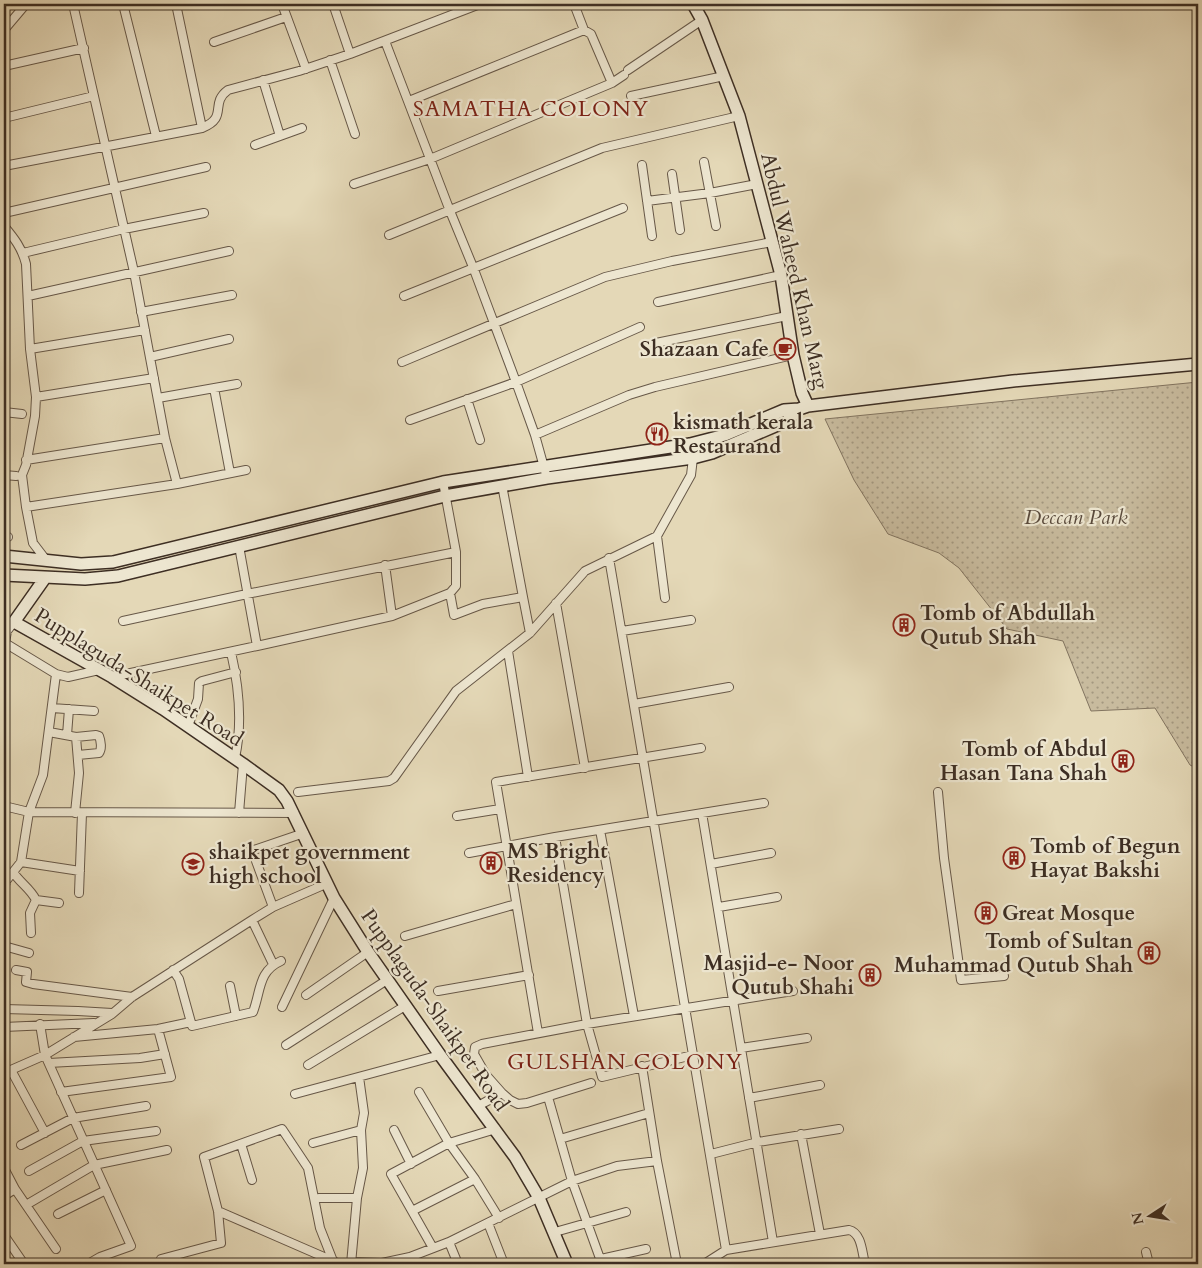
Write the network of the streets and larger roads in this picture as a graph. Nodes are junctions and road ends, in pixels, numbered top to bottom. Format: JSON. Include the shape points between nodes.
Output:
{"nodes":[{"id":1,"x":26,"y":4,"type":"edge"},
{"id":2,"x":73,"y":4,"type":"edge"},
{"id":3,"x":123,"y":4,"type":"edge"},
{"id":4,"x":176,"y":4,"type":"edge"},
{"id":5,"x":282,"y":4,"type":"edge"},
{"id":6,"x":333,"y":4,"type":"edge"},
{"id":7,"x":480,"y":4,"type":"edge"},
{"id":8,"x":574,"y":4,"type":"edge"},
{"id":9,"x":693,"y":4,"type":"edge"},
{"id":10,"x":286,"y":17,"type":"junction"},
{"id":11,"x":702,"y":20,"type":"junction"},
{"id":12,"x":4,"y":30,"type":"edge"},
{"id":13,"x":584,"y":30,"type":"junction"},
{"id":14,"x":385,"y":41,"type":"junction"},
{"id":15,"x":214,"y":42,"type":"dead end"},
{"id":16,"x":84,"y":48,"type":"junction"},
{"id":17,"x":350,"y":54,"type":"junction"},
{"id":18,"x":330,"y":60,"type":"junction"},
{"id":19,"x":4,"y":66,"type":"edge"},
{"id":20,"x":306,"y":69,"type":"junction"},
{"id":21,"x":724,"y":76,"type":"junction"},
{"id":22,"x":263,"y":80,"type":"junction"},
{"id":23,"x":612,"y":83,"type":"junction"},
{"id":24,"x":94,"y":96,"type":"junction"},
{"id":25,"x":631,"y":96,"type":"dead end"},
{"id":26,"x":408,"y":101,"type":"junction"},
{"id":27,"x":739,"y":116,"type":"junction"},
{"id":28,"x":4,"y":118,"type":"edge"},
{"id":29,"x":202,"y":128,"type":"junction"},
{"id":30,"x":302,"y":128,"type":"dead end"},
{"id":31,"x":355,"y":134,"type":"dead end"},
{"id":32,"x":156,"y":136,"type":"junction"},
{"id":33,"x":280,"y":136,"type":"junction"},
{"id":34,"x":255,"y":145,"type":"dead end"},
{"id":35,"x":105,"y":146,"type":"junction"},
{"id":36,"x":430,"y":159,"type":"junction"},
{"id":37,"x":704,"y":162,"type":"dead end"},
{"id":38,"x":642,"y":165,"type":"dead end"},
{"id":39,"x":4,"y":166,"type":"edge"},
{"id":40,"x":206,"y":167,"type":"dead end"},
{"id":41,"x":672,"y":174,"type":"dead end"},
{"id":42,"x":354,"y":184,"type":"dead end"},
{"id":43,"x":757,"y":184,"type":"junction"},
{"id":44,"x":115,"y":187,"type":"junction"},
{"id":45,"x":710,"y":193,"type":"junction"},
{"id":46,"x":675,"y":197,"type":"junction"},
{"id":47,"x":647,"y":201,"type":"junction"},
{"id":48,"x":623,"y":208,"type":"dead end"},
{"id":49,"x":450,"y":211,"type":"junction"},
{"id":50,"x":4,"y":213,"type":"edge"},
{"id":51,"x":204,"y":213,"type":"dead end"},
{"id":52,"x":4,"y":226,"type":"edge"},
{"id":53,"x":716,"y":226,"type":"dead end"},
{"id":54,"x":124,"y":229,"type":"junction"},
{"id":55,"x":680,"y":230,"type":"dead end"},
{"id":56,"x":389,"y":235,"type":"dead end"},
{"id":57,"x":652,"y":236,"type":"dead end"},
{"id":58,"x":772,"y":242,"type":"junction"},
{"id":59,"x":229,"y":251,"type":"dead end"},
{"id":60,"x":24,"y":253,"type":"junction"},
{"id":61,"x":473,"y":267,"type":"junction"},
{"id":62,"x":134,"y":272,"type":"junction"},
{"id":63,"x":781,"y":275,"type":"junction"},
{"id":64,"x":232,"y":294,"type":"dead end"},
{"id":65,"x":28,"y":296,"type":"junction"},
{"id":66,"x":404,"y":296,"type":"dead end"},
{"id":67,"x":658,"y":302,"type":"dead end"},
{"id":68,"x":141,"y":312,"type":"junction"},
{"id":69,"x":787,"y":316,"type":"junction"},
{"id":70,"x":494,"y":323,"type":"junction"},
{"id":71,"x":640,"y":327,"type":"dead end"},
{"id":72,"x":144,"y":330,"type":"junction"},
{"id":73,"x":228,"y":339,"type":"dead end"},
{"id":74,"x":656,"y":343,"type":"dead end"},
{"id":75,"x":30,"y":350,"type":"junction"},
{"id":76,"x":793,"y":355,"type":"junction"},
{"id":77,"x":150,"y":357,"type":"junction"},
{"id":78,"x":402,"y":362,"type":"dead end"},
{"id":79,"x":1198,"y":364,"type":"edge"},
{"id":80,"x":154,"y":378,"type":"junction"},
{"id":81,"x":516,"y":382,"type":"junction"},
{"id":82,"x":237,"y":384,"type":"dead end"},
{"id":83,"x":214,"y":388,"type":"junction"},
{"id":84,"x":36,"y":398,"type":"junction"},
{"id":85,"x":158,"y":398,"type":"junction"},
{"id":86,"x":466,"y":399,"type":"junction"},
{"id":87,"x":804,"y":408,"type":"junction"},
{"id":88,"x":4,"y":412,"type":"edge"},
{"id":89,"x":22,"y":414,"type":"dead end"},
{"id":90,"x":410,"y":420,"type":"dead end"},
{"id":91,"x":535,"y":434,"type":"junction"},
{"id":92,"x":165,"y":438,"type":"junction"},
{"id":93,"x":480,"y":440,"type":"dead end"},
{"id":94,"x":690,"y":444,"type":"junction"},
{"id":95,"x":693,"y":458,"type":"junction"},
{"id":96,"x":26,"y":460,"type":"junction"},
{"id":97,"x":246,"y":470,"type":"dead end"},
{"id":98,"x":545,"y":472,"type":"junction"},
{"id":99,"x":230,"y":473,"type":"junction"},
{"id":100,"x":4,"y":475,"type":"edge"},
{"id":101,"x":16,"y":476,"type":"dead end"},
{"id":102,"x":443,"y":482,"type":"junction"},
{"id":103,"x":177,"y":484,"type":"junction"},
{"id":104,"x":502,"y":485,"type":"junction"},
{"id":105,"x":445,"y":496,"type":"junction"},
{"id":106,"x":26,"y":507,"type":"junction"},
{"id":107,"x":657,"y":536,"type":"junction"},
{"id":108,"x":239,"y":546,"type":"junction"},
{"id":109,"x":456,"y":552,"type":"junction"},
{"id":110,"x":4,"y":556,"type":"edge"},
{"id":111,"x":609,"y":558,"type":"junction"},
{"id":112,"x":46,"y":560,"type":"junction"},
{"id":113,"x":385,"y":565,"type":"junction"},
{"id":114,"x":4,"y":575,"type":"edge"},
{"id":115,"x":45,"y":578,"type":"junction"},
{"id":116,"x":450,"y":593,"type":"junction"},
{"id":117,"x":247,"y":594,"type":"junction"},
{"id":118,"x":523,"y":596,"type":"junction"},
{"id":119,"x":665,"y":598,"type":"dead end"},
{"id":120,"x":556,"y":603,"type":"junction"},
{"id":121,"x":392,"y":616,"type":"junction"},
{"id":122,"x":691,"y":620,"type":"dead end"},
{"id":123,"x":122,"y":621,"type":"dead end"},
{"id":124,"x":8,"y":627,"type":"edge"},
{"id":125,"x":622,"y":631,"type":"junction"},
{"id":126,"x":530,"y":632,"type":"junction"},
{"id":127,"x":4,"y":646,"type":"edge"},
{"id":128,"x":257,"y":646,"type":"junction"},
{"id":129,"x":508,"y":651,"type":"junction"},
{"id":130,"x":231,"y":652,"type":"junction"},
{"id":131,"x":99,"y":670,"type":"junction"},
{"id":132,"x":236,"y":672,"type":"junction"},
{"id":133,"x":56,"y":674,"type":"junction"},
{"id":134,"x":112,"y":677,"type":"junction"},
{"id":135,"x":728,"y":687,"type":"dead end"},
{"id":136,"x":634,"y":704,"type":"junction"},
{"id":137,"x":52,"y":708,"type":"junction"},
{"id":138,"x":69,"y":709,"type":"junction"},
{"id":139,"x":94,"y":711,"type":"dead end"},
{"id":140,"x":188,"y":726,"type":"junction"},
{"id":141,"x":49,"y":732,"type":"junction"},
{"id":142,"x":67,"y":735,"type":"junction"},
{"id":143,"x":76,"y":737,"type":"junction"},
{"id":144,"x":701,"y":748,"type":"dead end"},
{"id":145,"x":78,"y":755,"type":"junction"},
{"id":146,"x":643,"y":758,"type":"junction"},
{"id":147,"x":239,"y":761,"type":"junction"},
{"id":148,"x":585,"y":768,"type":"junction"},
{"id":149,"x":528,"y":777,"type":"junction"},
{"id":150,"x":298,"y":792,"type":"dead end"},
{"id":151,"x":938,"y":792,"type":"dead end"},
{"id":152,"x":764,"y":803,"type":"dead end"},
{"id":153,"x":4,"y":806,"type":"edge"},
{"id":154,"x":500,"y":809,"type":"junction"},
{"id":155,"x":29,"y":812,"type":"junction"},
{"id":156,"x":78,"y":813,"type":"junction"},
{"id":157,"x":239,"y":813,"type":"junction"},
{"id":158,"x":294,"y":813,"type":"junction"},
{"id":159,"x":702,"y":813,"type":"junction"},
{"id":160,"x":457,"y":816,"type":"dead end"},
{"id":161,"x":654,"y":821,"type":"junction"},
{"id":162,"x":600,"y":830,"type":"junction"},
{"id":163,"x":304,"y":833,"type":"junction"},
{"id":164,"x":555,"y":837,"type":"junction"},
{"id":165,"x":506,"y":846,"type":"junction"},
{"id":166,"x":248,"y":852,"type":"dead end"},
{"id":167,"x":470,"y":853,"type":"dead end"},
{"id":168,"x":771,"y":853,"type":"dead end"},
{"id":169,"x":256,"y":861,"type":"dead end"},
{"id":170,"x":21,"y":862,"type":"junction"},
{"id":171,"x":711,"y":864,"type":"junction"},
{"id":172,"x":80,"y":871,"type":"junction"},
{"id":173,"x":13,"y":872,"type":"junction"},
{"id":174,"x":328,"y":883,"type":"junction"},
{"id":175,"x":4,"y":890,"type":"edge"},
{"id":176,"x":79,"y":893,"type":"dead end"},
{"id":177,"x":777,"y":897,"type":"dead end"},
{"id":178,"x":334,"y":898,"type":"junction"},
{"id":179,"x":36,"y":900,"type":"junction"},
{"id":180,"x":59,"y":903,"type":"dead end"},
{"id":181,"x":516,"y":904,"type":"junction"},
{"id":182,"x":273,"y":907,"type":"junction"},
{"id":183,"x":719,"y":907,"type":"junction"},
{"id":184,"x":252,"y":920,"type":"junction"},
{"id":185,"x":30,"y":933,"type":"dead end"},
{"id":186,"x":405,"y":936,"type":"dead end"},
{"id":187,"x":4,"y":946,"type":"edge"},
{"id":188,"x":368,"y":952,"type":"junction"},
{"id":189,"x":29,"y":953,"type":"dead end"},
{"id":190,"x":281,"y":961,"type":"dead end"},
{"id":191,"x":273,"y":964,"type":"junction"},
{"id":192,"x":16,"y":970,"type":"dead end"},
{"id":193,"x":173,"y":970,"type":"junction"},
{"id":194,"x":529,"y":975,"type":"junction"},
{"id":195,"x":1004,"y":976,"type":"dead end"},
{"id":196,"x":387,"y":980,"type":"junction"},
{"id":197,"x":230,"y":986,"type":"dead end"},
{"id":198,"x":438,"y":991,"type":"dead end"},
{"id":199,"x":793,"y":991,"type":"dead end"},
{"id":200,"x":306,"y":995,"type":"dead end"},
{"id":201,"x":132,"y":997,"type":"junction"},
{"id":202,"x":734,"y":1001,"type":"junction"},
{"id":203,"x":405,"y":1006,"type":"junction"},
{"id":204,"x":282,"y":1007,"type":"dead end"},
{"id":205,"x":4,"y":1008,"type":"edge"},
{"id":206,"x":686,"y":1008,"type":"junction"},
{"id":207,"x":112,"y":1014,"type":"junction"},
{"id":208,"x":236,"y":1016,"type":"junction"},
{"id":209,"x":634,"y":1016,"type":"junction"},
{"id":210,"x":191,"y":1022,"type":"junction"},
{"id":211,"x":95,"y":1023,"type":"junction"},
{"id":212,"x":40,"y":1024,"type":"junction"},
{"id":213,"x":587,"y":1024,"type":"junction"},
{"id":214,"x":4,"y":1027,"type":"edge"},
{"id":215,"x":158,"y":1029,"type":"junction"},
{"id":216,"x":538,"y":1033,"type":"junction"},
{"id":217,"x":73,"y":1037,"type":"junction"},
{"id":218,"x":807,"y":1038,"type":"dead end"},
{"id":219,"x":286,"y":1045,"type":"dead end"},
{"id":220,"x":741,"y":1048,"type":"junction"},
{"id":221,"x":165,"y":1054,"type":"junction"},
{"id":222,"x":45,"y":1055,"type":"junction"},
{"id":223,"x":440,"y":1055,"type":"junction"},
{"id":224,"x":693,"y":1055,"type":"junction"},
{"id":225,"x":48,"y":1063,"type":"junction"},
{"id":226,"x":308,"y":1065,"type":"dead end"},
{"id":227,"x":642,"y":1066,"type":"junction"},
{"id":228,"x":8,"y":1071,"type":"edge"},
{"id":229,"x":359,"y":1077,"type":"junction"},
{"id":230,"x":591,"y":1083,"type":"dead end"},
{"id":231,"x":820,"y":1085,"type":"dead end"},
{"id":232,"x":62,"y":1092,"type":"junction"},
{"id":233,"x":419,"y":1092,"type":"dead end"},
{"id":234,"x":502,"y":1093,"type":"junction"},
{"id":235,"x":295,"y":1094,"type":"dead end"},
{"id":236,"x":548,"y":1096,"type":"junction"},
{"id":237,"x":749,"y":1098,"type":"junction"},
{"id":238,"x":146,"y":1106,"type":"dead end"},
{"id":239,"x":478,"y":1106,"type":"junction"},
{"id":240,"x":649,"y":1113,"type":"junction"},
{"id":241,"x":73,"y":1118,"type":"junction"},
{"id":242,"x":838,"y":1128,"type":"dead end"},
{"id":243,"x":496,"y":1129,"type":"junction"},
{"id":244,"x":156,"y":1130,"type":"dead end"},
{"id":245,"x":361,"y":1130,"type":"junction"},
{"id":246,"x":394,"y":1130,"type":"dead end"},
{"id":247,"x":45,"y":1133,"type":"junction"},
{"id":248,"x":801,"y":1134,"type":"junction"},
{"id":249,"x":560,"y":1139,"type":"junction"},
{"id":250,"x":83,"y":1141,"type":"junction"},
{"id":251,"x":313,"y":1142,"type":"dead end"},
{"id":252,"x":758,"y":1142,"type":"junction"},
{"id":253,"x":449,"y":1143,"type":"junction"},
{"id":254,"x":242,"y":1144,"type":"junction"},
{"id":255,"x":21,"y":1145,"type":"dead end"},
{"id":256,"x":166,"y":1150,"type":"dead end"},
{"id":257,"x":711,"y":1154,"type":"junction"},
{"id":258,"x":657,"y":1160,"type":"junction"},
{"id":259,"x":411,"y":1164,"type":"junction"},
{"id":260,"x":94,"y":1165,"type":"junction"},
{"id":261,"x":4,"y":1168,"type":"edge"},
{"id":262,"x":29,"y":1171,"type":"dead end"},
{"id":263,"x":475,"y":1179,"type":"junction"},
{"id":264,"x":252,"y":1180,"type":"dead end"},
{"id":265,"x":572,"y":1180,"type":"junction"},
{"id":266,"x":15,"y":1189,"type":"junction"},
{"id":267,"x":106,"y":1190,"type":"junction"},
{"id":268,"x":4,"y":1196,"type":"edge"},
{"id":269,"x":319,"y":1198,"type":"dead end"},
{"id":270,"x":357,"y":1198,"type":"junction"},
{"id":271,"x":539,"y":1198,"type":"junction"},
{"id":272,"x":26,"y":1205,"type":"junction"},
{"id":273,"x":218,"y":1210,"type":"junction"},
{"id":274,"x":412,"y":1211,"type":"junction"},
{"id":275,"x":626,"y":1212,"type":"dead end"},
{"id":276,"x":58,"y":1214,"type":"dead end"},
{"id":277,"x":498,"y":1218,"type":"junction"},
{"id":278,"x":587,"y":1222,"type":"junction"},
{"id":279,"x":488,"y":1223,"type":"junction"},
{"id":280,"x":555,"y":1232,"type":"junction"},
{"id":281,"x":820,"y":1234,"type":"junction"},
{"id":282,"x":5,"y":1238,"type":"edge"},
{"id":283,"x":449,"y":1242,"type":"junction"},
{"id":284,"x":773,"y":1242,"type":"junction"},
{"id":285,"x":434,"y":1248,"type":"junction"},
{"id":286,"x":646,"y":1249,"type":"dead end"},
{"id":287,"x":56,"y":1250,"type":"dead end"},
{"id":288,"x":726,"y":1250,"type":"junction"},
{"id":289,"x":1146,"y":1252,"type":"dead end"},
{"id":290,"x":161,"y":1259,"type":"dead end"},
{"id":291,"x":412,"y":1261,"type":"edge"},
{"id":292,"x":602,"y":1262,"type":"edge"},
{"id":293,"x":337,"y":1263,"type":"edge"},
{"id":294,"x":351,"y":1263,"type":"edge"},
{"id":295,"x":24,"y":1264,"type":"edge"},
{"id":296,"x":88,"y":1264,"type":"edge"},
{"id":297,"x":382,"y":1264,"type":"edge"},
{"id":298,"x":458,"y":1264,"type":"edge"},
{"id":299,"x":504,"y":1264,"type":"edge"},
{"id":300,"x":567,"y":1264,"type":"edge"},
{"id":301,"x":677,"y":1264,"type":"edge"},
{"id":302,"x":704,"y":1264,"type":"edge"},
{"id":303,"x":865,"y":1264,"type":"edge"},
{"id":304,"x":1149,"y":1264,"type":"edge"}],
"edges":[{"from":1,"to":12,"type":"street"},
{"from":2,"to":16,"type":"street"},
{"from":3,"to":32,"type":"street"},
{"from":4,"to":29,"type":"street"},
{"from":5,"to":10,"type":"street"},
{"from":6,"to":17,"type":"street"},
{"from":7,"to":14,"type":"street"},
{"from":8,"to":13,"type":"street"},
{"from":9,"to":11,"type":"street","name":"Abdul Waheed Khan Marg"},
{"from":10,"to":15,"type":"street"},
{"from":10,"to":20,"type":"street"},
{"from":11,"to":21,"type":"street","name":"Abdul Waheed Khan Marg"},
{"from":11,"to":23,"type":"street"},
{"from":13,"to":23,"type":"street","via":[[591,34]]},
{"from":13,"to":26,"type":"street"},
{"from":14,"to":17,"type":"street"},
{"from":14,"to":26,"type":"street"},
{"from":16,"to":19,"type":"street"},
{"from":16,"to":24,"type":"street"},
{"from":17,"to":18,"type":"street"},
{"from":18,"to":20,"type":"street"},
{"from":18,"to":31,"type":"street"},
{"from":20,"to":22,"type":"street"},
{"from":21,"to":25,"type":"street"},
{"from":21,"to":27,"type":"street","name":"Abdul Waheed Khan Marg"},
{"from":22,"to":29,"type":"street","via":[[223,94],[218,117]]},
{"from":22,"to":33,"type":"street"},
{"from":23,"to":36,"type":"street"},
{"from":24,"to":28,"type":"street"},
{"from":24,"to":35,"type":"street"},
{"from":26,"to":36,"type":"street"},
{"from":27,"to":43,"type":"street","name":"Abdul Waheed Khan Marg"},
{"from":27,"to":49,"type":"street","via":[[602,148]]},
{"from":29,"to":32,"type":"street"},
{"from":30,"to":33,"type":"street"},
{"from":32,"to":35,"type":"street"},
{"from":33,"to":34,"type":"street"},
{"from":35,"to":39,"type":"street"},
{"from":35,"to":44,"type":"street"},
{"from":36,"to":42,"type":"street"},
{"from":36,"to":49,"type":"street"},
{"from":37,"to":45,"type":"street"},
{"from":38,"to":47,"type":"street"},
{"from":40,"to":44,"type":"street"},
{"from":41,"to":46,"type":"street"},
{"from":43,"to":45,"type":"street"},
{"from":43,"to":58,"type":"street","name":"Abdul Waheed Khan Marg"},
{"from":44,"to":50,"type":"street"},
{"from":44,"to":54,"type":"street"},
{"from":45,"to":46,"type":"street"},
{"from":45,"to":53,"type":"street"},
{"from":46,"to":47,"type":"street"},
{"from":46,"to":55,"type":"street"},
{"from":47,"to":57,"type":"street"},
{"from":48,"to":61,"type":"street"},
{"from":49,"to":56,"type":"street"},
{"from":49,"to":61,"type":"street"},
{"from":51,"to":54,"type":"street"},
{"from":52,"to":60,"type":"street"},
{"from":54,"to":60,"type":"street"},
{"from":54,"to":62,"type":"street"},
{"from":58,"to":63,"type":"street","name":"Abdul Waheed Khan Marg"},
{"from":58,"to":70,"type":"street","via":[[605,277]]},
{"from":59,"to":62,"type":"street"},
{"from":60,"to":65,"type":"street"},
{"from":61,"to":66,"type":"street"},
{"from":61,"to":70,"type":"street"},
{"from":62,"to":65,"type":"street"},
{"from":62,"to":68,"type":"street"},
{"from":63,"to":67,"type":"street"},
{"from":63,"to":69,"type":"street","name":"Abdul Waheed Khan Marg"},
{"from":64,"to":68,"type":"street"},
{"from":65,"to":75,"type":"street"},
{"from":68,"to":72,"type":"street"},
{"from":69,"to":74,"type":"street"},
{"from":69,"to":76,"type":"street","name":"Abdul Waheed Khan Marg"},
{"from":70,"to":78,"type":"street"},
{"from":70,"to":81,"type":"street"},
{"from":71,"to":81,"type":"street"},
{"from":72,"to":75,"type":"street"},
{"from":72,"to":77,"type":"street"},
{"from":73,"to":77,"type":"street"},
{"from":75,"to":84,"type":"street"},
{"from":76,"to":87,"type":"street","name":"Abdul Waheed Khan Marg"},
{"from":76,"to":91,"type":"street","via":[[655,387]]},
{"from":77,"to":80,"type":"street"},
{"from":79,"to":87,"type":"street","via":[[1014,381]]},
{"from":80,"to":84,"type":"street"},
{"from":80,"to":85,"type":"street"},
{"from":81,"to":86,"type":"street"},
{"from":81,"to":91,"type":"street"},
{"from":82,"to":83,"type":"street"},
{"from":83,"to":85,"type":"street"},
{"from":83,"to":99,"type":"street"},
{"from":84,"to":96,"type":"street"},
{"from":85,"to":92,"type":"street"},
{"from":86,"to":90,"type":"street"},
{"from":86,"to":93,"type":"street"},
{"from":87,"to":94,"type":"street","via":[[784,410],[725,435]]},
{"from":87,"to":95,"type":"street","via":[[787,421],[731,446]]},
{"from":88,"to":89,"type":"street"},
{"from":91,"to":98,"type":"street"},
{"from":92,"to":96,"type":"street"},
{"from":92,"to":103,"type":"street"},
{"from":94,"to":95,"type":"street"},
{"from":94,"to":98,"type":"street"},
{"from":95,"to":98,"type":"street"},
{"from":95,"to":107,"type":"street","via":[[691,474]]},
{"from":96,"to":106,"type":"street","via":[[22,475]]},
{"from":97,"to":99,"type":"street"},
{"from":98,"to":102,"type":"street"},
{"from":98,"to":104,"type":"street"},
{"from":99,"to":103,"type":"street"},
{"from":100,"to":101,"type":"street"},
{"from":102,"to":105,"type":"street"},
{"from":102,"to":112,"type":"street","via":[[113,562],[81,564]]},
{"from":103,"to":106,"type":"street"},
{"from":104,"to":105,"type":"street"},
{"from":104,"to":118,"type":"street"},
{"from":105,"to":108,"type":"street"},
{"from":105,"to":109,"type":"street"},
{"from":106,"to":112,"type":"street","via":[[33,543]]},
{"from":107,"to":111,"type":"street"},
{"from":107,"to":119,"type":"street"},
{"from":108,"to":115,"type":"street","via":[[118,576]]},
{"from":108,"to":117,"type":"street"},
{"from":109,"to":113,"type":"street"},
{"from":109,"to":116,"type":"street","via":[[456,586]]},
{"from":110,"to":112,"type":"street"},
{"from":111,"to":120,"type":"street","via":[[585,571]]},
{"from":111,"to":125,"type":"street"},
{"from":112,"to":115,"type":"street"},
{"from":113,"to":117,"type":"street"},
{"from":113,"to":121,"type":"street"},
{"from":114,"to":115,"type":"street"},
{"from":115,"to":124,"type":"street"},
{"from":116,"to":118,"type":"street","via":[[454,615],[483,604]]},
{"from":116,"to":121,"type":"street"},
{"from":117,"to":123,"type":"street"},
{"from":117,"to":128,"type":"street"},
{"from":118,"to":126,"type":"street"},
{"from":120,"to":126,"type":"street"},
{"from":120,"to":148,"type":"street"},
{"from":121,"to":128,"type":"street"},
{"from":122,"to":125,"type":"street"},
{"from":124,"to":127,"type":"street"},
{"from":124,"to":131,"type":"street","name":"Pupplaguda-Shaikpet Road"},
{"from":125,"to":136,"type":"street"},
{"from":126,"to":129,"type":"street"},
{"from":127,"to":133,"type":"street"},
{"from":128,"to":130,"type":"street"},
{"from":129,"to":149,"type":"street"},
{"from":129,"to":150,"type":"street","via":[[456,691],[394,778]]},
{"from":130,"to":132,"type":"street"},
{"from":130,"to":134,"type":"street"},
{"from":131,"to":133,"type":"street","via":[[68,677]]},
{"from":131,"to":134,"type":"street","name":"Pupplaguda-Shaikpet Road"},
{"from":132,"to":140,"type":"street","via":[[199,683],[198,699]]},
{"from":132,"to":147,"type":"street","via":[[240,703]]},
{"from":133,"to":137,"type":"street"},
{"from":134,"to":140,"type":"street","name":"Pupplaguda-Shaikpet Road"},
{"from":135,"to":136,"type":"street"},
{"from":136,"to":146,"type":"street"},
{"from":137,"to":138,"type":"street"},
{"from":137,"to":141,"type":"street"},
{"from":138,"to":139,"type":"street"},
{"from":138,"to":142,"type":"street"},
{"from":140,"to":147,"type":"street","name":"Pupplaguda-Shaikpet Road"},
{"from":141,"to":142,"type":"street"},
{"from":141,"to":155,"type":"street","via":[[43,775]]},
{"from":142,"to":143,"type":"street"},
{"from":143,"to":145,"type":"street"},
{"from":143,"to":145,"type":"street","via":[[96,735],[100,738],[100,753]]},
{"from":144,"to":146,"type":"street"},
{"from":145,"to":156,"type":"street"},
{"from":146,"to":148,"type":"street"},
{"from":146,"to":161,"type":"street"},
{"from":147,"to":157,"type":"street"},
{"from":147,"to":158,"type":"street","name":"Pupplaguda-Shaikpet Road","via":[[279,790]]},
{"from":148,"to":149,"type":"street"},
{"from":149,"to":154,"type":"street","via":[[496,782]]},
{"from":151,"to":195,"type":"street","via":[[961,980]]},
{"from":152,"to":159,"type":"street"},
{"from":153,"to":155,"type":"street"},
{"from":154,"to":160,"type":"street"},
{"from":154,"to":165,"type":"street"},
{"from":155,"to":156,"type":"street"},
{"from":155,"to":170,"type":"street"},
{"from":156,"to":157,"type":"street"},
{"from":156,"to":172,"type":"street"},
{"from":157,"to":158,"type":"street"},
{"from":158,"to":163,"type":"street","name":"Pupplaguda-Shaikpet Road"},
{"from":159,"to":161,"type":"street"},
{"from":159,"to":171,"type":"street"},
{"from":161,"to":162,"type":"street"},
{"from":161,"to":206,"type":"street"},
{"from":162,"to":164,"type":"street"},
{"from":162,"to":209,"type":"street"},
{"from":163,"to":166,"type":"street"},
{"from":163,"to":174,"type":"street","name":"Pupplaguda-Shaikpet Road"},
{"from":164,"to":165,"type":"street"},
{"from":164,"to":213,"type":"street"},
{"from":165,"to":167,"type":"street"},
{"from":165,"to":181,"type":"street"},
{"from":168,"to":171,"type":"street"},
{"from":169,"to":182,"type":"street"},
{"from":170,"to":172,"type":"street"},
{"from":170,"to":173,"type":"street"},
{"from":171,"to":183,"type":"street"},
{"from":172,"to":176,"type":"street"},
{"from":173,"to":175,"type":"street","via":[[6,880]]},
{"from":173,"to":179,"type":"street"},
{"from":174,"to":178,"type":"street","name":"Pupplaguda-Shaikpet Road"},
{"from":174,"to":182,"type":"street"},
{"from":177,"to":183,"type":"street"},
{"from":178,"to":188,"type":"street","name":"Pupplaguda-Shaikpet Road"},
{"from":178,"to":204,"type":"street"},
{"from":179,"to":180,"type":"street"},
{"from":179,"to":185,"type":"street","via":[[30,913]]},
{"from":181,"to":186,"type":"street"},
{"from":181,"to":194,"type":"street"},
{"from":182,"to":184,"type":"street"},
{"from":183,"to":202,"type":"street"},
{"from":184,"to":191,"type":"street"},
{"from":184,"to":193,"type":"street"},
{"from":187,"to":189,"type":"street"},
{"from":188,"to":196,"type":"street","name":"Pupplaguda-Shaikpet Road"},
{"from":188,"to":200,"type":"street"},
{"from":190,"to":191,"type":"street"},
{"from":191,"to":208,"type":"street","via":[[263,974],[253,1012]]},
{"from":192,"to":201,"type":"street","via":[[27,972],[26,982],[33,984]]},
{"from":193,"to":201,"type":"street"},
{"from":193,"to":210,"type":"street","via":[[179,978]]},
{"from":194,"to":198,"type":"street"},
{"from":194,"to":216,"type":"street"},
{"from":196,"to":203,"type":"street","name":"Pupplaguda-Shaikpet Road"},
{"from":196,"to":219,"type":"street"},
{"from":197,"to":208,"type":"street"},
{"from":199,"to":202,"type":"street"},
{"from":201,"to":207,"type":"street"},
{"from":202,"to":206,"type":"street"},
{"from":202,"to":220,"type":"street"},
{"from":203,"to":223,"type":"street","name":"Pupplaguda-Shaikpet Road"},
{"from":203,"to":226,"type":"street"},
{"from":205,"to":207,"type":"street"},
{"from":206,"to":209,"type":"street"},
{"from":206,"to":224,"type":"street"},
{"from":207,"to":211,"type":"street"},
{"from":208,"to":210,"type":"street","via":[[192,1026]]},
{"from":209,"to":213,"type":"street"},
{"from":210,"to":215,"type":"street"},
{"from":211,"to":212,"type":"street"},
{"from":211,"to":217,"type":"street"},
{"from":212,"to":214,"type":"street"},
{"from":212,"to":222,"type":"street"},
{"from":213,"to":216,"type":"street"},
{"from":213,"to":227,"type":"street","via":[[602,1078]]},
{"from":215,"to":217,"type":"street"},
{"from":215,"to":221,"type":"street"},
{"from":216,"to":234,"type":"street","via":[[475,1047],[474,1054],[486,1075]]},
{"from":217,"to":222,"type":"street"},
{"from":218,"to":220,"type":"street"},
{"from":220,"to":237,"type":"street"},
{"from":221,"to":225,"type":"street"},
{"from":221,"to":232,"type":"street","via":[[171,1077]]},
{"from":222,"to":225,"type":"street"},
{"from":222,"to":228,"type":"street"},
{"from":223,"to":229,"type":"street"},
{"from":223,"to":239,"type":"street","name":"Pupplaguda-Shaikpet Road"},
{"from":224,"to":227,"type":"street"},
{"from":224,"to":257,"type":"street"},
{"from":225,"to":232,"type":"street"},
{"from":227,"to":240,"type":"street"},
{"from":228,"to":247,"type":"street"},
{"from":229,"to":235,"type":"street"},
{"from":229,"to":245,"type":"street","via":[[364,1113]]},
{"from":230,"to":236,"type":"street"},
{"from":231,"to":237,"type":"street"},
{"from":232,"to":241,"type":"street"},
{"from":233,"to":253,"type":"street"},
{"from":234,"to":236,"type":"street","via":[[518,1104]]},
{"from":234,"to":239,"type":"street"},
{"from":236,"to":249,"type":"street"},
{"from":237,"to":252,"type":"street"},
{"from":238,"to":241,"type":"street"},
{"from":239,"to":243,"type":"street","name":"Pupplaguda-Shaikpet Road"},
{"from":240,"to":249,"type":"street"},
{"from":240,"to":258,"type":"street"},
{"from":241,"to":247,"type":"street"},
{"from":241,"to":250,"type":"street"},
{"from":242,"to":248,"type":"street"},
{"from":243,"to":253,"type":"street"},
{"from":243,"to":271,"type":"street","name":"Pupplaguda-Shaikpet Road"},
{"from":244,"to":250,"type":"street"},
{"from":245,"to":251,"type":"street"},
{"from":245,"to":270,"type":"street","via":[[363,1168]]},
{"from":246,"to":259,"type":"street"},
{"from":247,"to":255,"type":"street"},
{"from":248,"to":252,"type":"street"},
{"from":248,"to":281,"type":"street"},
{"from":249,"to":265,"type":"street"},
{"from":250,"to":260,"type":"street"},
{"from":250,"to":262,"type":"street"},
{"from":252,"to":257,"type":"street"},
{"from":252,"to":284,"type":"street"},
{"from":253,"to":259,"type":"street"},
{"from":253,"to":263,"type":"street"},
{"from":254,"to":264,"type":"street"},
{"from":254,"to":273,"type":"street","via":[[204,1157]]},
{"from":254,"to":293,"type":"street","via":[[282,1129],[308,1168],[320,1228]]},
{"from":256,"to":260,"type":"street"},
{"from":257,"to":288,"type":"street"},
{"from":258,"to":265,"type":"street","via":[[617,1166]]},
{"from":258,"to":301,"type":"street"},
{"from":259,"to":274,"type":"street","via":[[391,1174]]},
{"from":260,"to":267,"type":"street"},
{"from":260,"to":272,"type":"street"},
{"from":261,"to":266,"type":"street"},
{"from":263,"to":274,"type":"street"},
{"from":263,"to":277,"type":"street"},
{"from":265,"to":271,"type":"street"},
{"from":265,"to":278,"type":"street"},
{"from":266,"to":268,"type":"street"},
{"from":266,"to":272,"type":"street"},
{"from":267,"to":276,"type":"street"},
{"from":267,"to":296,"type":"street","via":[[131,1246]]},
{"from":269,"to":270,"type":"street"},
{"from":270,"to":294,"type":"street"},
{"from":271,"to":277,"type":"street"},
{"from":271,"to":280,"type":"street","name":"Pupplaguda-Shaikpet Road"},
{"from":272,"to":287,"type":"street"},
{"from":273,"to":290,"type":"street","via":[[221,1243]]},
{"from":273,"to":293,"type":"street"},
{"from":274,"to":285,"type":"street"},
{"from":275,"to":278,"type":"street"},
{"from":277,"to":279,"type":"street"},
{"from":278,"to":280,"type":"street"},
{"from":278,"to":292,"type":"street"},
{"from":279,"to":283,"type":"street"},
{"from":279,"to":299,"type":"street"},
{"from":280,"to":300,"type":"street","name":"Pupplaguda-Shaikpet Road"},
{"from":281,"to":284,"type":"street"},
{"from":281,"to":303,"type":"street","via":[[853,1230],[858,1236]]},
{"from":282,"to":295,"type":"street"},
{"from":283,"to":285,"type":"street"},
{"from":283,"to":298,"type":"street"},
{"from":284,"to":288,"type":"street"},
{"from":285,"to":291,"type":"street"},
{"from":286,"to":292,"type":"street"},
{"from":288,"to":302,"type":"street"},
{"from":289,"to":304,"type":"street"},
{"from":291,"to":297,"type":"street"},
{"from":294,"to":297,"type":"street"}]}
